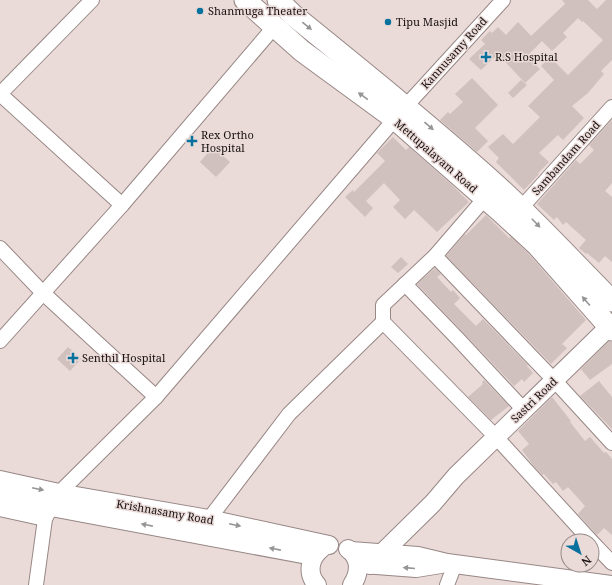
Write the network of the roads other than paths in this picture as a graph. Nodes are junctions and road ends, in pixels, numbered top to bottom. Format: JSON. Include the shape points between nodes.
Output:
{"nodes":[{"id":1,"x":92,"y":0,"type":"edge"},
{"id":2,"x":245,"y":0,"type":"edge"},
{"id":3,"x":278,"y":0,"type":"edge"},
{"id":4,"x":502,"y":0,"type":"edge"},
{"id":5,"x":275,"y":26,"type":"junction"},
{"id":6,"x":0,"y":94,"type":"edge"},
{"id":7,"x":612,"y":107,"type":"edge"},
{"id":8,"x":400,"y":113,"type":"junction"},
{"id":9,"x":484,"y":198,"type":"junction"},
{"id":10,"x":122,"y":205,"type":"junction"},
{"id":11,"x":521,"y":208,"type":"junction"},
{"id":12,"x":0,"y":248,"type":"edge"},
{"id":13,"x":436,"y":256,"type":"junction"},
{"id":14,"x":405,"y":284,"type":"junction"},
{"id":15,"x":43,"y":293,"type":"junction"},
{"id":16,"x":612,"y":301,"type":"edge"},
{"id":17,"x":383,"y":322,"type":"junction"},
{"id":18,"x":611,"y":327,"type":"edge"},
{"id":19,"x":0,"y":341,"type":"edge"},
{"id":20,"x":555,"y":381,"type":"junction"},
{"id":21,"x":156,"y":397,"type":"junction"},
{"id":22,"x":524,"y":410,"type":"junction"},
{"id":23,"x":496,"y":437,"type":"junction"},
{"id":24,"x":612,"y":442,"type":"edge"},
{"id":25,"x":0,"y":480,"type":"edge"},
{"id":26,"x":0,"y":495,"type":"edge"},
{"id":27,"x":52,"y":506,"type":"junction"},
{"id":28,"x":0,"y":509,"type":"edge"},
{"id":29,"x":209,"y":519,"type":"junction"},
{"id":30,"x":585,"y":533,"type":"edge"},
{"id":31,"x":329,"y":545,"type":"junction"},
{"id":32,"x":600,"y":550,"type":"edge"},
{"id":33,"x":313,"y":556,"type":"junction"},
{"id":34,"x":366,"y":557,"type":"junction"},
{"id":35,"x":612,"y":563,"type":"edge"},
{"id":36,"x":452,"y":564,"type":"junction"},
{"id":37,"x":316,"y":584,"type":"edge"},
{"id":38,"x":603,"y":584,"type":"edge"},
{"id":39,"x":36,"y":585,"type":"edge"},
{"id":40,"x":352,"y":585,"type":"edge"},
{"id":41,"x":447,"y":585,"type":"edge"}],
"edges":[{"from":1,"to":6,"type":"street"},
{"from":2,"to":5,"type":"highway","name":"Mettupalayam Road"},
{"from":3,"to":8,"type":"highway","name":"Mettupalayam Road","one_way":true},
{"from":4,"to":8,"type":"street","name":"Kannusamy Road"},
{"from":8,"to":5,"type":"highway","name":"Mettupalayam Road","one_way":true,"via":[[302,51]]},
{"from":5,"to":10,"type":"street"},
{"from":6,"to":10,"type":"street"},
{"from":7,"to":11,"type":"street","name":"Sambandam Road"},
{"from":8,"to":9,"type":"highway","name":"Mettupalayam Road","via":[[429,148]]},
{"from":8,"to":11,"type":"highway","name":"Mettupalayam Road","one_way":true},
{"from":8,"to":21,"type":"street","name":"Kannusamy Road"},
{"from":9,"to":13,"type":"street"},
{"from":18,"to":9,"type":"highway","name":"Mettupalayam Road","one_way":true,"via":[[537,245]]},
{"from":10,"to":15,"type":"street"},
{"from":11,"to":16,"type":"highway","name":"Mettupalayam Road","one_way":true},
{"from":12,"to":15,"type":"street"},
{"from":13,"to":14,"type":"street"},
{"from":13,"to":20,"type":"street"},
{"from":14,"to":17,"type":"street","via":[[382,305]]},
{"from":14,"to":22,"type":"street"},
{"from":15,"to":19,"type":"street"},
{"from":15,"to":21,"type":"street"},
{"from":17,"to":23,"type":"street"},
{"from":17,"to":29,"type":"street","via":[[289,414]]},
{"from":18,"to":20,"type":"main road","name":"Sastri Road"},
{"from":20,"to":22,"type":"main road","name":"Sastri Road"},
{"from":20,"to":24,"type":"street"},
{"from":21,"to":27,"type":"street","name":"Kannusamy Road"},
{"from":22,"to":23,"type":"main road","name":"Sastri Road"},
{"from":23,"to":30,"type":"street"},
{"from":23,"to":34,"type":"main road","name":"Sastri Road"},
{"from":25,"to":27,"type":"main road","name":"Krishnasamy Road","one_way":true},
{"from":26,"to":27,"type":"main road"},
{"from":27,"to":28,"type":"street"},
{"from":27,"to":29,"type":"main road","name":"Krishnasamy Road"},
{"from":33,"to":27,"type":"main road","one_way":true},
{"from":27,"to":39,"type":"street"},
{"from":29,"to":31,"type":"main road","name":"Krishnasamy Road","one_way":true},
{"from":31,"to":33,"type":"main road"},
{"from":31,"to":34,"type":"main road","name":"Krishnasamy Road","via":[[344,546]]},
{"from":32,"to":35,"type":"street"},
{"from":33,"to":37,"type":"main road","via":[[310,570]]},
{"from":34,"to":36,"type":"main road","via":[[416,568]]},
{"from":34,"to":40,"type":"main road"},
{"from":36,"to":38,"type":"main road"},
{"from":36,"to":41,"type":"street"}]}
